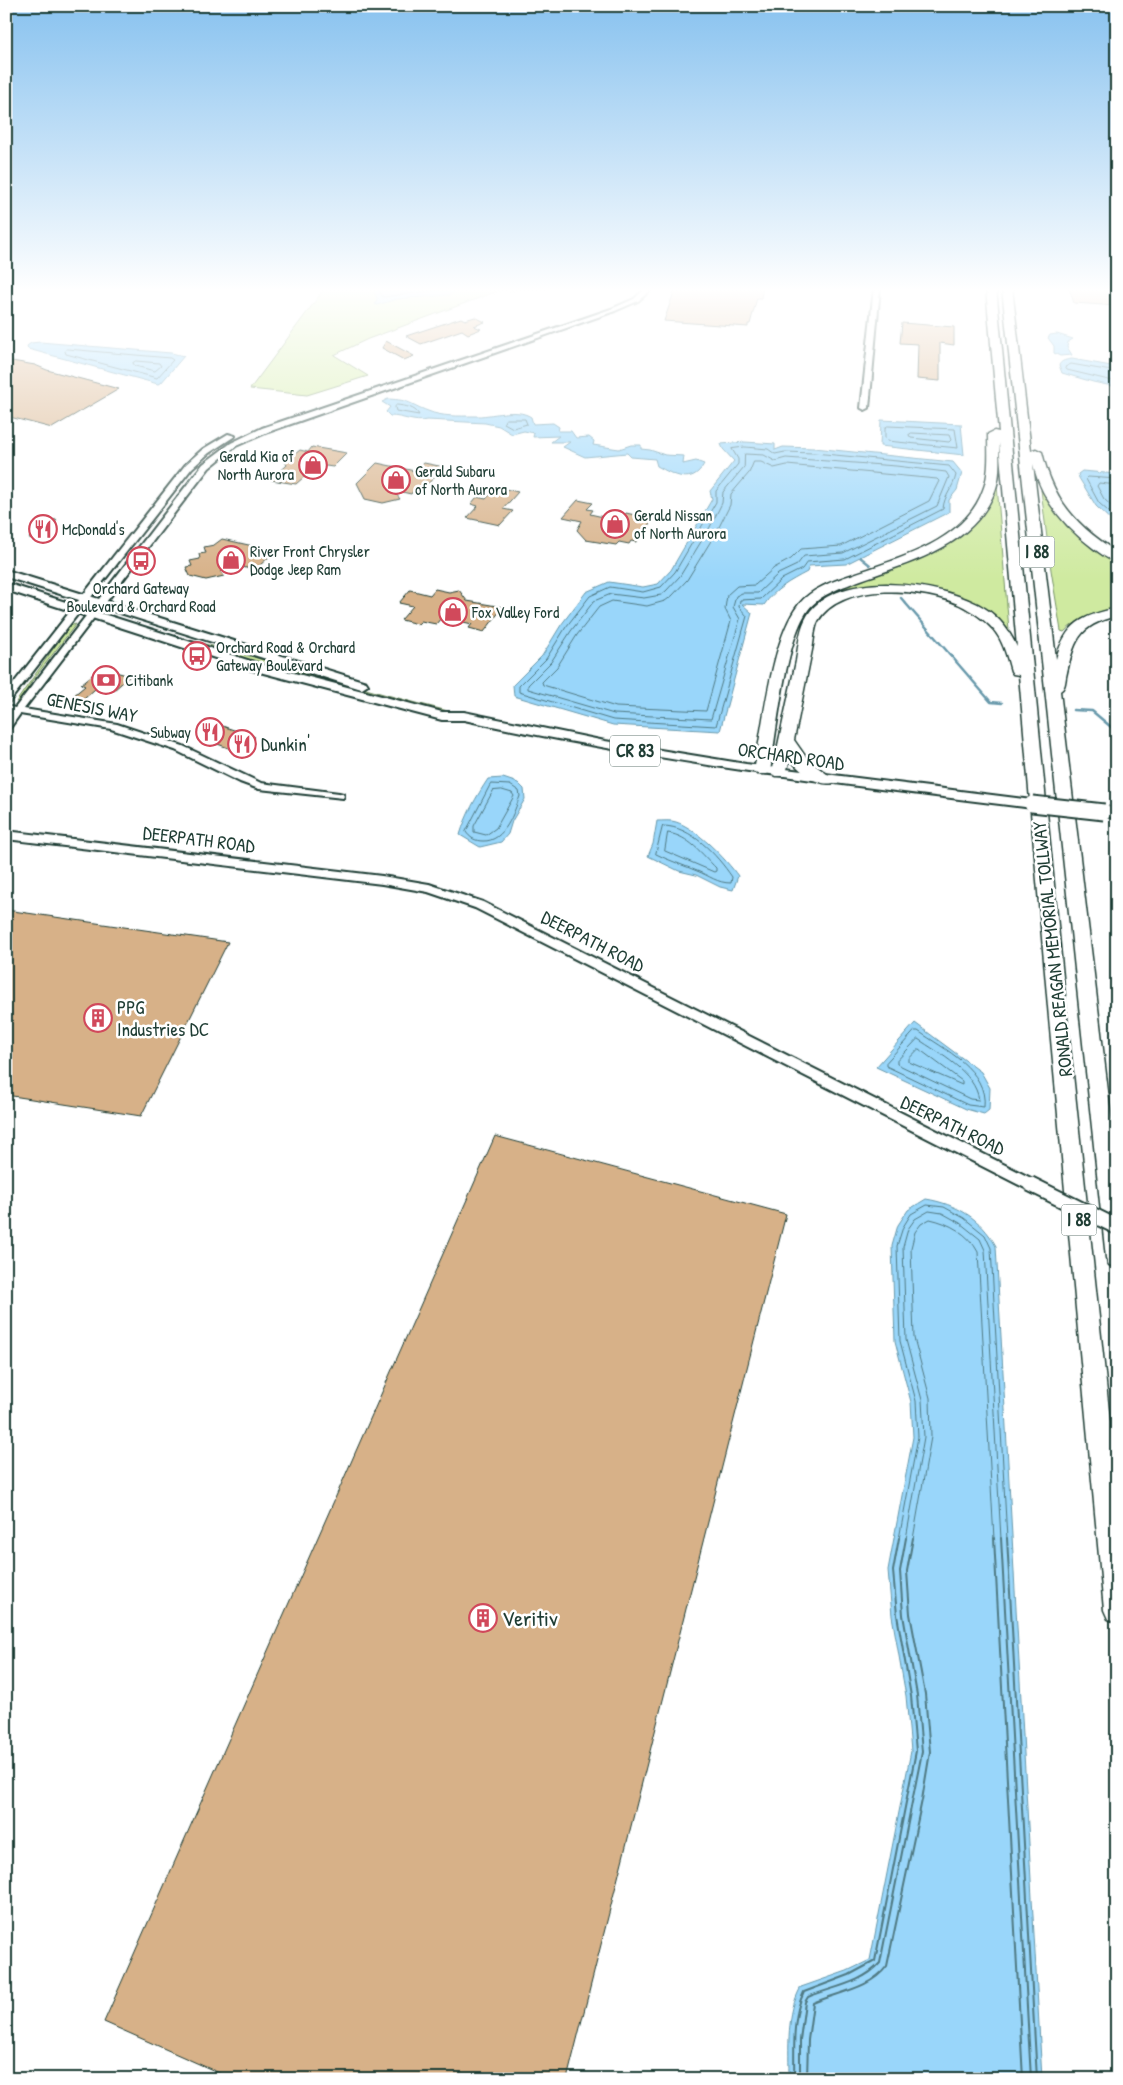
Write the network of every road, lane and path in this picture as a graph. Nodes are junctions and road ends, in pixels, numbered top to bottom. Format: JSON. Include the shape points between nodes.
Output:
{"nodes":[{"id":1,"x":376,"y":385,"type":"edge"},
{"id":2,"x":395,"y":385,"type":"edge"},
{"id":3,"x":867,"y":385,"type":"edge"},
{"id":4,"x":1000,"y":385,"type":"edge"},
{"id":5,"x":1018,"y":385,"type":"edge"},
{"id":6,"x":1020,"y":404,"type":"junction"},
{"id":7,"x":865,"y":408,"type":"dead end"},
{"id":8,"x":1002,"y":413,"type":"junction"},
{"id":9,"x":1117,"y":558,"type":"edge"},
{"id":10,"x":6,"y":573,"type":"edge"},
{"id":11,"x":6,"y":586,"type":"edge"},
{"id":12,"x":85,"y":598,"type":"junction"},
{"id":13,"x":102,"y":603,"type":"junction"},
{"id":14,"x":77,"y":609,"type":"junction"},
{"id":15,"x":1117,"y":612,"type":"edge"},
{"id":16,"x":93,"y":614,"type":"junction"},
{"id":17,"x":6,"y":700,"type":"edge"},
{"id":18,"x":1054,"y":700,"type":"junction"},
{"id":19,"x":1028,"y":706,"type":"junction"},
{"id":20,"x":6,"y":710,"type":"edge"},
{"id":21,"x":18,"y":712,"type":"junction"},
{"id":22,"x":464,"y":716,"type":"junction"},
{"id":23,"x":6,"y":726,"type":"edge"},
{"id":24,"x":787,"y":740,"type":"junction"},
{"id":25,"x":762,"y":771,"type":"junction"},
{"id":26,"x":780,"y":774,"type":"junction"},
{"id":27,"x":827,"y":780,"type":"junction"},
{"id":28,"x":339,"y":796,"type":"dead end"},
{"id":29,"x":1110,"y":813,"type":"edge"},
{"id":30,"x":6,"y":835,"type":"edge"},
{"id":31,"x":1117,"y":1227,"type":"edge"},
{"id":32,"x":1117,"y":1258,"type":"edge"},
{"id":33,"x":1117,"y":1610,"type":"edge"}],
"edges":[{"from":1,"to":12,"type":"street","via":[[257,426],[226,438],[206,451],[189,466]]},
{"from":2,"to":13,"type":"street","via":[[265,430],[223,450],[206,466]]},
{"from":3,"to":7,"type":"street"},
{"from":4,"to":8,"type":"highway","name":"RONALD REAGAN MEMORIAL TOLLWAY","number":"I 88"},
{"from":5,"to":6,"type":"highway","name":"RONALD REAGAN MEMORIAL TOLLWAY","number":"I 88"},
{"from":6,"to":9,"type":"highway","via":[[1031,425],[1039,471],[1051,498],[1070,523]]},
{"from":6,"to":18,"type":"highway","name":"RONALD REAGAN MEMORIAL TOLLWAY","number":"I 88"},
{"from":8,"to":19,"type":"highway","name":"RONALD REAGAN MEMORIAL TOLLWAY","number":"I 88"},
{"from":8,"to":25,"type":"highway","via":[[995,422],[990,490],[985,502],[962,529],[935,547],[821,592],[798,614],[786,648]]},
{"from":10,"to":12,"type":"main road","name":"ORCHARD ROAD","number":"CR 83"},
{"from":11,"to":14,"type":"main road","name":"ORCHARD ROAD","number":"CR 83"},
{"from":12,"to":13,"type":"main road","name":"ORCHARD ROAD","number":"CR 83"},
{"from":12,"to":14,"type":"street"},
{"from":13,"to":16,"type":"street"},
{"from":13,"to":22,"type":"main road","name":"ORCHARD ROAD","number":"CR 83","via":[[319,673],[450,708]]},
{"from":14,"to":16,"type":"main road","name":"ORCHARD ROAD","number":"CR 83"},
{"from":14,"to":17,"type":"street"},
{"from":15,"to":18,"type":"highway","via":[[1090,620],[1070,635]]},
{"from":16,"to":21,"type":"street"},
{"from":16,"to":22,"type":"main road","name":"ORCHARD ROAD","number":"CR 83","via":[[256,668],[332,689],[442,716]]},
{"from":18,"to":32,"type":"highway","name":"RONALD REAGAN MEMORIAL TOLLWAY","number":"I 88"},
{"from":19,"to":24,"type":"highway","via":[[1004,635],[987,616],[938,593],[900,588],[875,589],[839,598],[819,610],[811,621]]},
{"from":19,"to":33,"type":"highway","name":"RONALD REAGAN MEMORIAL TOLLWAY","number":"I 88"},
{"from":20,"to":21,"type":"street","name":"GENESIS WAY"},
{"from":21,"to":23,"type":"street"},
{"from":21,"to":28,"type":"street","name":"GENESIS WAY","via":[[113,726],[179,748],[259,786]]},
{"from":22,"to":25,"type":"main road","name":"ORCHARD ROAD","number":"CR 83","via":[[602,745]]},
{"from":24,"to":26,"type":"highway"},
{"from":24,"to":27,"type":"highway","via":[[796,758]]},
{"from":25,"to":26,"type":"main road","name":"ORCHARD ROAD","number":"CR 83"},
{"from":26,"to":27,"type":"main road","name":"ORCHARD ROAD","number":"CR 83"},
{"from":27,"to":29,"type":"main road","name":"ORCHARD ROAD","number":"CR 83","bridge":true},
{"from":30,"to":31,"type":"street","name":"DEERPATH ROAD","bridge":true,"via":[[382,880],[429,888],[479,905]]}]}
